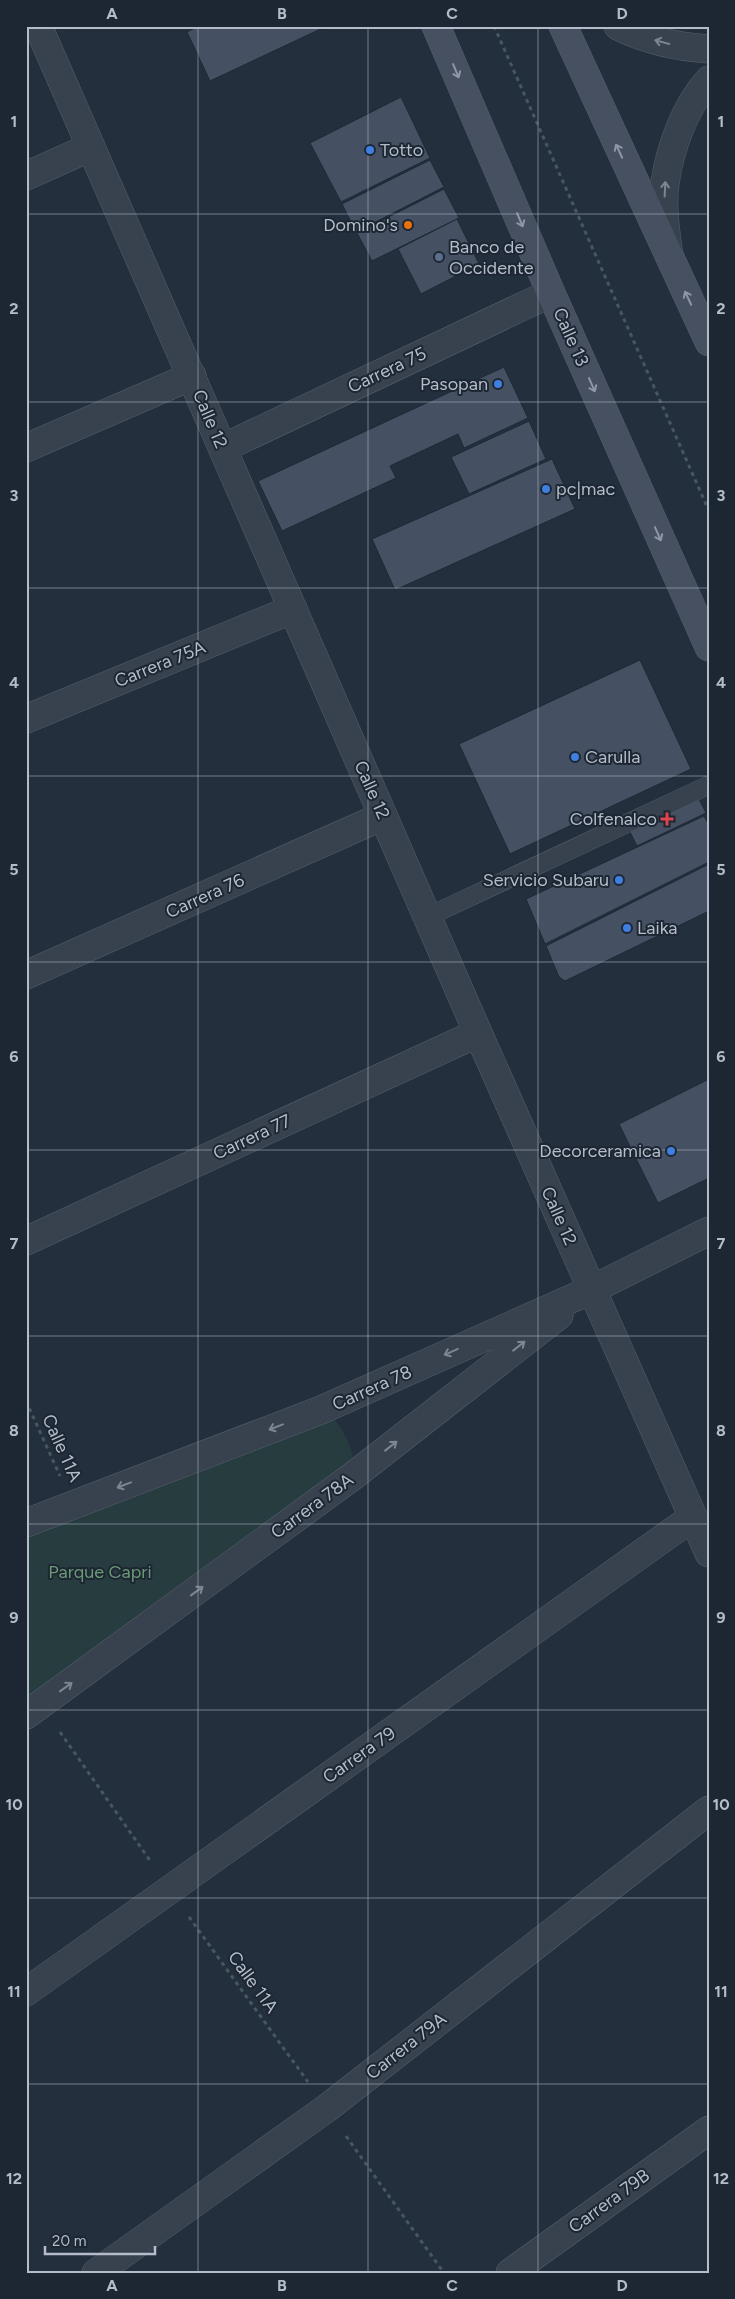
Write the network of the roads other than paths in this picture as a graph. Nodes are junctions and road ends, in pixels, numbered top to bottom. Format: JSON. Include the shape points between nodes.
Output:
{"nodes":[{"id":1,"x":38,"y":26,"type":"edge"},
{"id":2,"x":436,"y":26,"type":"edge"},
{"id":3,"x":563,"y":26,"type":"edge"},
{"id":4,"x":618,"y":26,"type":"edge"},
{"id":5,"x":709,"y":49,"type":"edge"},
{"id":6,"x":709,"y":80,"type":"edge"},
{"id":7,"x":91,"y":148,"type":"junction"},
{"id":8,"x":26,"y":176,"type":"edge"},
{"id":9,"x":668,"y":255,"type":"junction"},
{"id":10,"x":551,"y":293,"type":"junction"},
{"id":11,"x":709,"y":342,"type":"edge"},
{"id":12,"x":192,"y":376,"type":"junction"},
{"id":13,"x":26,"y":448,"type":"edge"},
{"id":14,"x":223,"y":448,"type":"junction"},
{"id":15,"x":293,"y":609,"type":"junction"},
{"id":16,"x":709,"y":647,"type":"edge"},
{"id":17,"x":26,"y":719,"type":"edge"},
{"id":18,"x":709,"y":785,"type":"edge"},
{"id":19,"x":383,"y":816,"type":"junction"},
{"id":20,"x":427,"y":917,"type":"junction"},
{"id":21,"x":26,"y":975,"type":"edge"},
{"id":22,"x":478,"y":1033,"type":"junction"},
{"id":23,"x":709,"y":1232,"type":"edge"},
{"id":24,"x":26,"y":1241,"type":"edge"},
{"id":25,"x":591,"y":1290,"type":"junction"},
{"id":26,"x":693,"y":1517,"type":"junction"},
{"id":27,"x":26,"y":1523,"type":"edge"},
{"id":28,"x":709,"y":1553,"type":"edge"},
{"id":29,"x":34,"y":1710,"type":"edge"},
{"id":30,"x":709,"y":1810,"type":"edge"},
{"id":31,"x":26,"y":1992,"type":"edge"},
{"id":32,"x":709,"y":2130,"type":"edge"},
{"id":33,"x":96,"y":2273,"type":"edge"},
{"id":34,"x":510,"y":2273,"type":"edge"}],
"edges":[{"from":1,"to":7,"type":"street","name":"Calle 12"},
{"from":2,"to":10,"type":"main road","name":"Calle 13","one_way":true},
{"from":9,"to":3,"type":"main road","one_way":true},
{"from":5,"to":4,"type":"street","one_way":true,"via":[[683,47]]},
{"from":9,"to":6,"type":"street","one_way":true,"via":[[665,183],[678,134],[701,88]]},
{"from":7,"to":8,"type":"street"},
{"from":7,"to":12,"type":"street","name":"Calle 12"},
{"from":11,"to":9,"type":"main road","one_way":true},
{"from":10,"to":14,"type":"street","name":"Carrera 75"},
{"from":10,"to":16,"type":"main road","name":"Calle 13","one_way":true},
{"from":12,"to":13,"type":"street"},
{"from":12,"to":14,"type":"street","name":"Calle 12"},
{"from":14,"to":15,"type":"street","name":"Calle 12"},
{"from":15,"to":17,"type":"street","name":"Carrera 75A"},
{"from":15,"to":19,"type":"street","name":"Calle 12"},
{"from":18,"to":20,"type":"lane"},
{"from":19,"to":20,"type":"street","name":"Calle 12"},
{"from":19,"to":21,"type":"street","name":"Carrera 76"},
{"from":20,"to":22,"type":"street","name":"Calle 12"},
{"from":22,"to":24,"type":"street","name":"Carrera 77"},
{"from":22,"to":25,"type":"street","name":"Calle 12"},
{"from":23,"to":25,"type":"street","name":"Carrera 78"},
{"from":25,"to":26,"type":"street","name":"Calle 12"},
{"from":25,"to":27,"type":"street","name":"Carrera 78","one_way":true,"via":[[321,1410]]},
{"from":29,"to":25,"type":"street","name":"Carrera 78A","one_way":true,"via":[[353,1476]]},
{"from":26,"to":28,"type":"street","name":"Calle 12"},
{"from":26,"to":31,"type":"street","name":"Carrera 79"},
{"from":30,"to":33,"type":"street","name":"Carrera 79A","via":[[327,2108]]},
{"from":32,"to":34,"type":"street","name":"Carrera 79B"}]}
